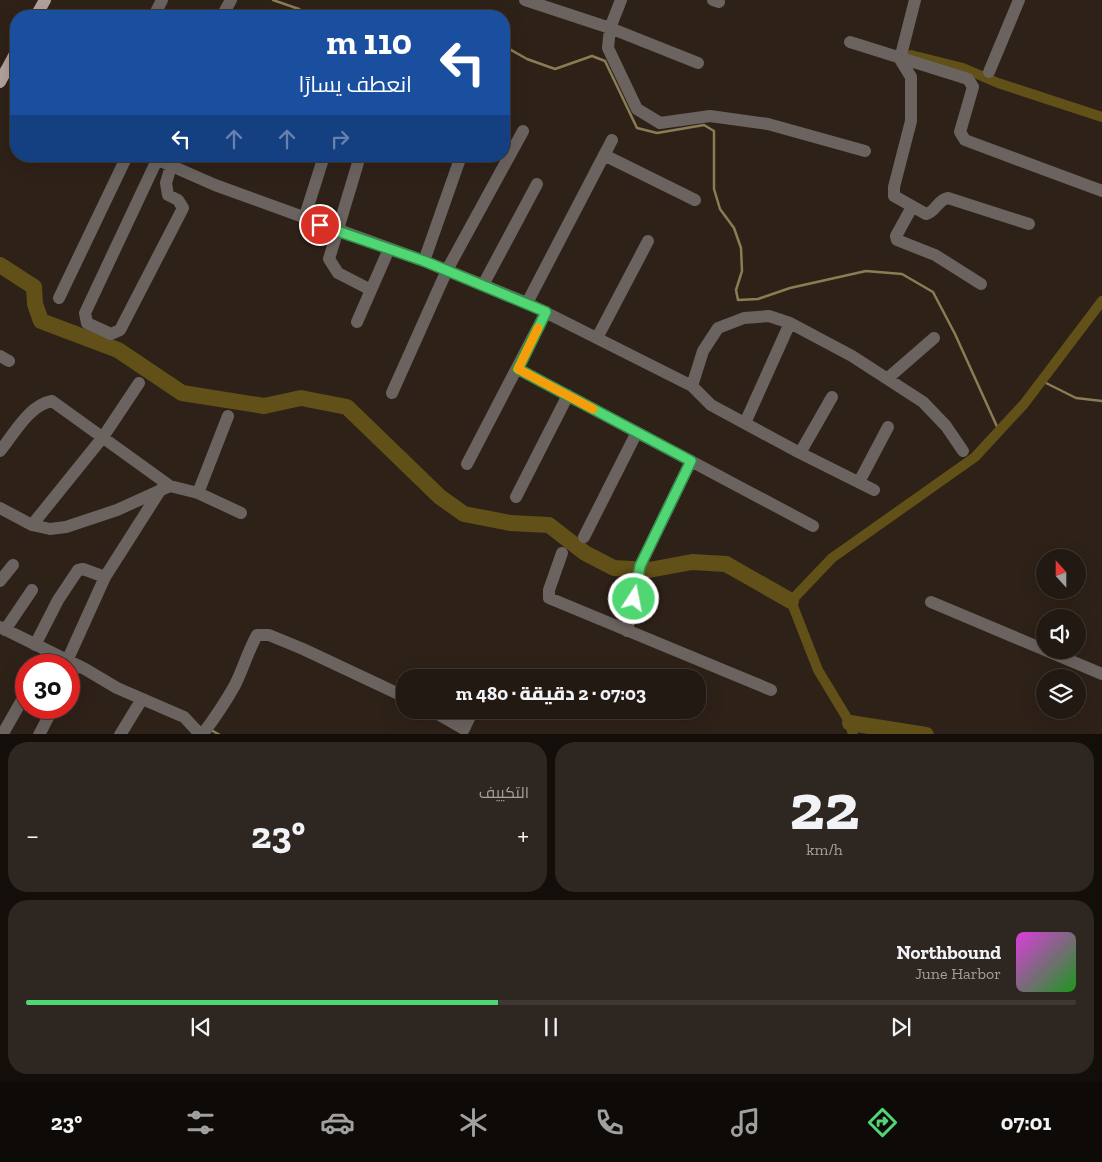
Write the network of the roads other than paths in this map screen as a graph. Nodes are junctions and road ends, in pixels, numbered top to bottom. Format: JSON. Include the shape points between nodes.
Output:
{"nodes":[{"id":1,"x":524,"y":0,"type":"edge"},
{"id":2,"x":621,"y":0,"type":"edge"},
{"id":3,"x":915,"y":0,"type":"edge"},
{"id":4,"x":1019,"y":0,"type":"edge"},
{"id":5,"x":610,"y":28,"type":"junction"},
{"id":6,"x":850,"y":42,"type":"dead end"},
{"id":7,"x":900,"y":59,"type":"junction"},
{"id":8,"x":698,"y":64,"type":"dead end"},
{"id":9,"x":990,"y":72,"type":"dead end"},
{"id":10,"x":523,"y":131,"type":"dead end"},
{"id":11,"x":612,"y":140,"type":"dead end"},
{"id":12,"x":866,"y":152,"type":"dead end"},
{"id":13,"x":604,"y":154,"type":"junction"},
{"id":14,"x":510,"y":155,"type":"edge"},
{"id":15,"x":124,"y":162,"type":"edge"},
{"id":16,"x":150,"y":162,"type":"edge"},
{"id":17,"x":162,"y":162,"type":"edge"},
{"id":18,"x":322,"y":162,"type":"edge"},
{"id":19,"x":358,"y":162,"type":"edge"},
{"id":20,"x":459,"y":162,"type":"edge"},
{"id":21,"x":506,"y":162,"type":"edge"},
{"id":22,"x":170,"y":166,"type":"junction"},
{"id":23,"x":537,"y":184,"type":"dead end"},
{"id":24,"x":1102,"y":191,"type":"edge"},
{"id":25,"x":694,"y":200,"type":"dead end"},
{"id":26,"x":912,"y":207,"type":"junction"},
{"id":27,"x":304,"y":219,"type":"junction"},
{"id":28,"x":1029,"y":224,"type":"dead end"},
{"id":29,"x":336,"y":230,"type":"junction"},
{"id":30,"x":648,"y":241,"type":"dead end"},
{"id":31,"x":389,"y":249,"type":"junction"},
{"id":32,"x":424,"y":261,"type":"junction"},
{"id":33,"x":447,"y":270,"type":"junction"},
{"id":34,"x":483,"y":284,"type":"junction"},
{"id":35,"x":981,"y":284,"type":"dead end"},
{"id":36,"x":371,"y":290,"type":"junction"},
{"id":37,"x":60,"y":298,"type":"dead end"},
{"id":38,"x":527,"y":303,"type":"junction"},
{"id":39,"x":546,"y":312,"type":"junction"},
{"id":40,"x":357,"y":322,"type":"dead end"},
{"id":41,"x":790,"y":323,"type":"junction"},
{"id":42,"x":597,"y":338,"type":"junction"},
{"id":43,"x":934,"y":338,"type":"dead end"},
{"id":44,"x":518,"y":369,"type":"junction"},
{"id":45,"x":888,"y":378,"type":"junction"},
{"id":46,"x":139,"y":383,"type":"dead end"},
{"id":47,"x":692,"y":386,"type":"junction"},
{"id":48,"x":392,"y":393,"type":"dead end"},
{"id":49,"x":568,"y":395,"type":"junction"},
{"id":50,"x":832,"y":397,"type":"dead end"},
{"id":51,"x":228,"y":416,"type":"dead end"},
{"id":52,"x":745,"y":423,"type":"junction"},
{"id":53,"x":888,"y":426,"type":"dead end"},
{"id":54,"x":637,"y":432,"type":"junction"},
{"id":55,"x":103,"y":437,"type":"junction"},
{"id":56,"x":963,"y":450,"type":"dead end"},
{"id":57,"x":0,"y":451,"type":"edge"},
{"id":58,"x":800,"y":453,"type":"junction"},
{"id":59,"x":691,"y":461,"type":"junction"},
{"id":60,"x":467,"y":464,"type":"dead end"},
{"id":61,"x":859,"y":482,"type":"junction"},
{"id":62,"x":166,"y":487,"type":"junction"},
{"id":63,"x":874,"y":490,"type":"dead end"},
{"id":64,"x":198,"y":493,"type":"junction"},
{"id":65,"x":516,"y":497,"type":"dead end"},
{"id":66,"x":0,"y":508,"type":"edge"},
{"id":67,"x":241,"y":513,"type":"dead end"},
{"id":68,"x":32,"y":525,"type":"junction"},
{"id":69,"x":813,"y":526,"type":"dead end"},
{"id":70,"x":584,"y":537,"type":"dead end"},
{"id":71,"x":562,"y":553,"type":"dead end"},
{"id":72,"x":13,"y":565,"type":"dead end"},
{"id":73,"x":105,"y":577,"type":"junction"},
{"id":74,"x":0,"y":581,"type":"edge"},
{"id":75,"x":32,"y":590,"type":"dead end"},
{"id":76,"x":931,"y":602,"type":"dead end"},
{"id":77,"x":2,"y":628,"type":"edge"},
{"id":78,"x":627,"y":631,"type":"junction"},
{"id":79,"x":35,"y":644,"type":"junction"},
{"id":80,"x":50,"y":652,"type":"joint"},
{"id":81,"x":54,"y":654,"type":"edge"},
{"id":82,"x":75,"y":654,"type":"edge"},
{"id":83,"x":80,"y":668,"type":"edge"},
{"id":84,"x":1102,"y":674,"type":"edge"},
{"id":85,"x":771,"y":690,"type":"dead end"},
{"id":86,"x":396,"y":694,"type":"edge"},
{"id":87,"x":142,"y":699,"type":"junction"},
{"id":88,"x":15,"y":712,"type":"edge"},
{"id":89,"x":47,"y":719,"type":"edge"},
{"id":90,"x":444,"y":719,"type":"edge"},
{"id":91,"x":469,"y":719,"type":"edge"},
{"id":92,"x":464,"y":732,"type":"edge"},
{"id":93,"x":2,"y":734,"type":"edge"},
{"id":94,"x":39,"y":734,"type":"edge"},
{"id":95,"x":120,"y":734,"type":"edge"},
{"id":96,"x":202,"y":734,"type":"edge"}],
"edges":[{"from":1,"to":5,"type":"street"},
{"from":2,"to":5,"type":"street"},
{"from":3,"to":7,"type":"street"},
{"from":4,"to":9,"type":"street"},
{"from":5,"to":8,"type":"street"},
{"from":5,"to":12,"type":"street","via":[[608,48],[637,109],[660,123],[710,116],[768,124]]},
{"from":6,"to":7,"type":"street"},
{"from":7,"to":24,"type":"street","via":[[964,77],[971,82],[972,92],[960,132],[965,140]]},
{"from":7,"to":26,"type":"street","via":[[911,77],[911,122],[893,192],[894,196]]},
{"from":10,"to":14,"type":"street"},
{"from":11,"to":13,"type":"street"},
{"from":13,"to":25,"type":"street"},
{"from":13,"to":38,"type":"street"},
{"from":15,"to":37,"type":"street"},
{"from":16,"to":22,"type":"street","via":[[86,313],[87,323],[111,334],[120,330],[182,208],[166,190]]},
{"from":17,"to":22,"type":"street"},
{"from":18,"to":27,"type":"street"},
{"from":19,"to":29,"type":"street"},
{"from":20,"to":32,"type":"street"},
{"from":21,"to":33,"type":"street"},
{"from":22,"to":27,"type":"street"},
{"from":23,"to":34,"type":"street"},
{"from":26,"to":28,"type":"street","via":[[930,214],[948,198]]},
{"from":26,"to":35,"type":"street","via":[[896,236],[897,240],[935,255]]},
{"from":27,"to":29,"type":"street"},
{"from":29,"to":31,"type":"street"},
{"from":29,"to":36,"type":"street","via":[[329,258],[332,266],[338,273]]},
{"from":30,"to":42,"type":"street"},
{"from":31,"to":32,"type":"street"},
{"from":31,"to":36,"type":"street"},
{"from":32,"to":33,"type":"street"},
{"from":33,"to":34,"type":"street"},
{"from":33,"to":48,"type":"street"},
{"from":34,"to":38,"type":"street"},
{"from":36,"to":40,"type":"street"},
{"from":38,"to":39,"type":"street"},
{"from":39,"to":42,"type":"street"},
{"from":39,"to":44,"type":"street"},
{"from":41,"to":45,"type":"street"},
{"from":41,"to":47,"type":"street","via":[[769,316],[744,318],[718,328],[704,351]]},
{"from":41,"to":52,"type":"street"},
{"from":42,"to":47,"type":"street"},
{"from":43,"to":45,"type":"street"},
{"from":44,"to":49,"type":"street"},
{"from":44,"to":60,"type":"street"},
{"from":45,"to":56,"type":"street","via":[[923,402]]},
{"from":46,"to":55,"type":"street"},
{"from":47,"to":52,"type":"street","via":[[711,405]]},
{"from":49,"to":54,"type":"street"},
{"from":49,"to":65,"type":"street"},
{"from":50,"to":58,"type":"street"},
{"from":51,"to":64,"type":"street"},
{"from":52,"to":58,"type":"street"},
{"from":53,"to":61,"type":"street"},
{"from":54,"to":59,"type":"street"},
{"from":54,"to":70,"type":"street"},
{"from":55,"to":57,"type":"street","via":[[52,401],[41,403]]},
{"from":55,"to":62,"type":"street"},
{"from":55,"to":68,"type":"street"},
{"from":58,"to":61,"type":"street"},
{"from":59,"to":69,"type":"street"},
{"from":59,"to":78,"type":"street","via":[[640,566]]},
{"from":61,"to":63,"type":"street"},
{"from":62,"to":64,"type":"street"},
{"from":62,"to":68,"type":"street","via":[[117,510],[66,527],[50,529]]},
{"from":62,"to":73,"type":"street"},
{"from":64,"to":67,"type":"street"},
{"from":66,"to":68,"type":"street"},
{"from":71,"to":78,"type":"street","via":[[549,598]]},
{"from":72,"to":74,"type":"street"},
{"from":73,"to":79,"type":"street","via":[[78,570]]},
{"from":73,"to":82,"type":"street"},
{"from":75,"to":77,"type":"street"},
{"from":76,"to":84,"type":"street"},
{"from":77,"to":79,"type":"street"},
{"from":78,"to":85,"type":"street"},
{"from":79,"to":80,"type":"street"},
{"from":80,"to":81,"type":"street"},
{"from":83,"to":87,"type":"street"},
{"from":86,"to":96,"type":"street","via":[[303,649],[269,635],[257,635],[235,684]]},
{"from":87,"to":95,"type":"street"},
{"from":87,"to":96,"type":"street","via":[[184,717]]},
{"from":88,"to":93,"type":"street"},
{"from":89,"to":94,"type":"street"},
{"from":90,"to":92,"type":"street"},
{"from":91,"to":92,"type":"street"}]}
